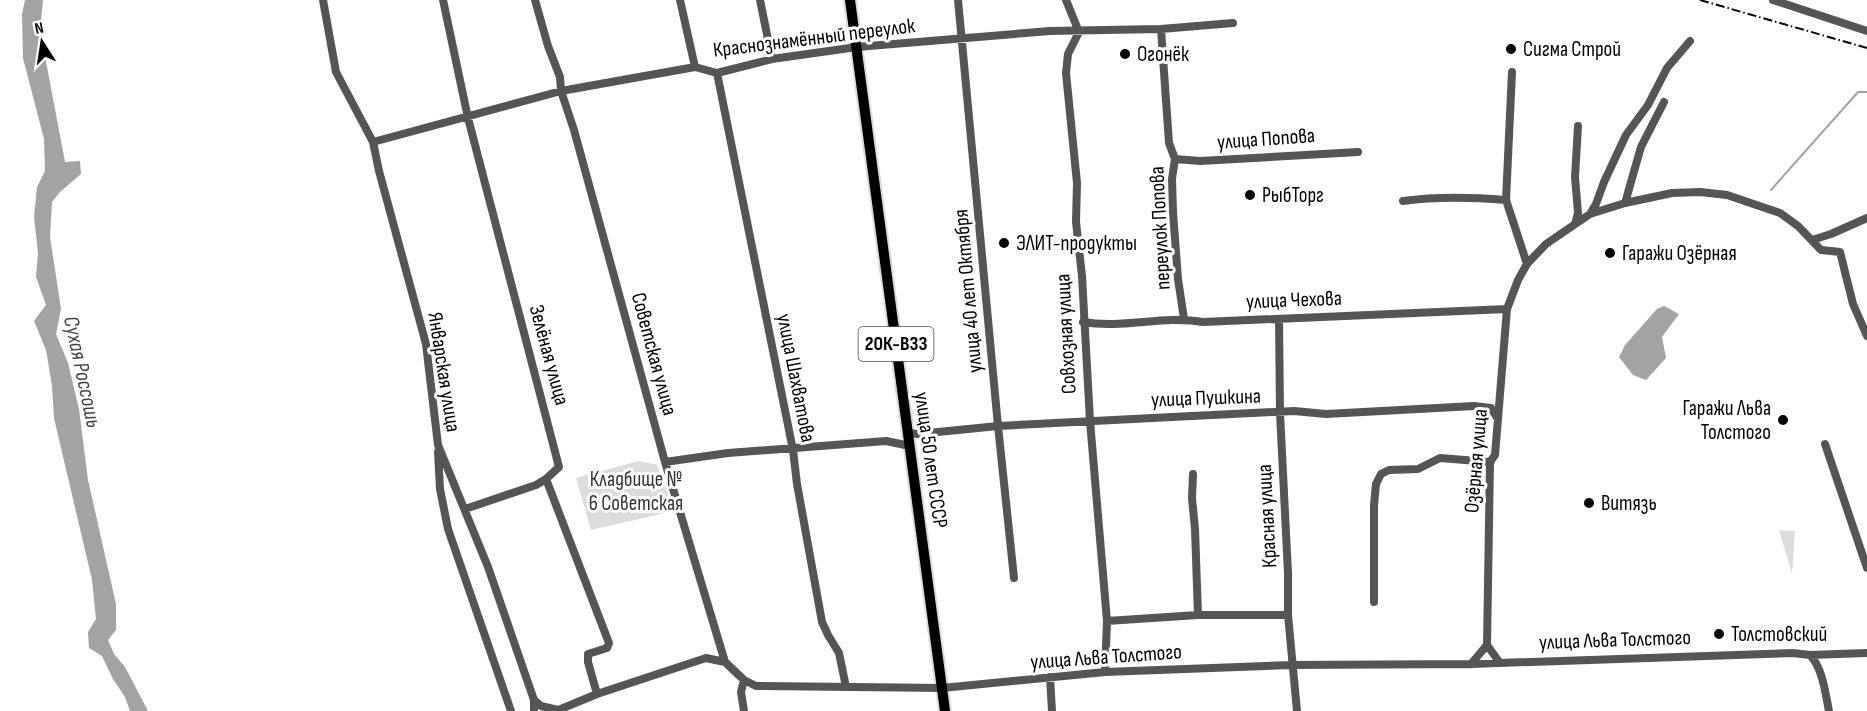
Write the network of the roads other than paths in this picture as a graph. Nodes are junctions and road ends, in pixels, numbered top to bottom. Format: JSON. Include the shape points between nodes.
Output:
{"nodes":[{"id":1,"x":323,"y":0,"type":"edge"},
{"id":2,"x":443,"y":0,"type":"edge"},
{"id":3,"x":536,"y":0,"type":"edge"},
{"id":4,"x":680,"y":0,"type":"edge"},
{"id":5,"x":760,"y":0,"type":"edge"},
{"id":6,"x":850,"y":0,"type":"edge"},
{"id":7,"x":958,"y":0,"type":"edge"},
{"id":8,"x":1066,"y":0,"type":"edge"},
{"id":9,"x":1773,"y":0,"type":"edge"},
{"id":10,"x":1233,"y":23,"type":"dead end"},
{"id":11,"x":1161,"y":29,"type":"junction"},
{"id":12,"x":1867,"y":31,"type":"edge"},
{"id":13,"x":1079,"y":32,"type":"junction"},
{"id":14,"x":963,"y":38,"type":"junction"},
{"id":15,"x":1690,"y":40,"type":"dead end"},
{"id":16,"x":857,"y":48,"type":"junction"},
{"id":17,"x":772,"y":59,"type":"junction"},
{"id":18,"x":695,"y":67,"type":"junction"},
{"id":19,"x":1512,"y":72,"type":"dead end"},
{"id":20,"x":717,"y":73,"type":"junction"},
{"id":21,"x":561,"y":92,"type":"junction"},
{"id":22,"x":1664,"y":102,"type":"dead end"},
{"id":23,"x":468,"y":118,"type":"junction"},
{"id":24,"x":1578,"y":126,"type":"dead end"},
{"id":25,"x":373,"y":142,"type":"junction"},
{"id":26,"x":1358,"y":152,"type":"dead end"},
{"id":27,"x":1175,"y":159,"type":"junction"},
{"id":28,"x":1506,"y":200,"type":"junction"},
{"id":29,"x":1403,"y":201,"type":"dead end"},
{"id":30,"x":1624,"y":203,"type":"junction"},
{"id":31,"x":1590,"y":214,"type":"junction"},
{"id":32,"x":1867,"y":218,"type":"edge"},
{"id":33,"x":1575,"y":224,"type":"junction"},
{"id":34,"x":1812,"y":240,"type":"junction"},
{"id":35,"x":1527,"y":264,"type":"junction"},
{"id":36,"x":1507,"y":309,"type":"junction"},
{"id":37,"x":1184,"y":319,"type":"junction"},
{"id":38,"x":1279,"y":319,"type":"junction"},
{"id":39,"x":1083,"y":322,"type":"junction"},
{"id":40,"x":1867,"y":336,"type":"edge"},
{"id":41,"x":1280,"y":413,"type":"junction"},
{"id":42,"x":1498,"y":419,"type":"junction"},
{"id":43,"x":1090,"y":421,"type":"junction"},
{"id":44,"x":998,"y":426,"type":"junction"},
{"id":45,"x":908,"y":433,"type":"junction"},
{"id":46,"x":1825,"y":444,"type":"dead end"},
{"id":47,"x":438,"y":445,"type":"junction"},
{"id":48,"x":910,"y":446,"type":"junction"},
{"id":49,"x":793,"y":450,"type":"junction"},
{"id":50,"x":665,"y":462,"type":"junction"},
{"id":51,"x":1490,"y":462,"type":"junction"},
{"id":52,"x":1194,"y":474,"type":"dead end"},
{"id":53,"x":546,"y":479,"type":"junction"},
{"id":54,"x":465,"y":509,"type":"junction"},
{"id":55,"x":1867,"y":568,"type":"edge"},
{"id":56,"x":1014,"y":578,"type":"dead end"},
{"id":57,"x":1374,"y":602,"type":"dead end"},
{"id":58,"x":1197,"y":615,"type":"junction"},
{"id":59,"x":1287,"y":615,"type":"junction"},
{"id":60,"x":1107,"y":621,"type":"junction"},
{"id":61,"x":1487,"y":645,"type":"junction"},
{"id":62,"x":1867,"y":652,"type":"edge"},
{"id":63,"x":1810,"y":655,"type":"junction"},
{"id":64,"x":725,"y":662,"type":"junction"},
{"id":65,"x":1500,"y":663,"type":"junction"},
{"id":66,"x":1471,"y":664,"type":"junction"},
{"id":67,"x":1291,"y":665,"type":"junction"},
{"id":68,"x":1105,"y":672,"type":"junction"},
{"id":69,"x":1050,"y":677,"type":"junction"},
{"id":70,"x":744,"y":680,"type":"junction"},
{"id":71,"x":846,"y":687,"type":"junction"},
{"id":72,"x":942,"y":688,"type":"junction"},
{"id":73,"x":597,"y":694,"type":"junction"},
{"id":74,"x":534,"y":700,"type":"junction"},
{"id":75,"x":557,"y":710,"type":"edge"},
{"id":76,"x":511,"y":711,"type":"edge"},
{"id":77,"x":534,"y":711,"type":"edge"},
{"id":78,"x":744,"y":711,"type":"edge"},
{"id":79,"x":945,"y":711,"type":"edge"},
{"id":80,"x":1052,"y":711,"type":"edge"},
{"id":81,"x":1297,"y":711,"type":"edge"},
{"id":82,"x":1828,"y":711,"type":"edge"}],
"edges":[{"from":1,"to":25,"type":"street","name":"Январская улица","via":[[336,72]]},
{"from":2,"to":23,"type":"street","name":"Зелёная улица"},
{"from":3,"to":21,"type":"street","name":"Советская улица"},
{"from":4,"to":18,"type":"street"},
{"from":5,"to":17,"type":"street"},
{"from":6,"to":16,"type":"main road","name":"улица 50 лет СССР","number":"20К-В33"},
{"from":7,"to":14,"type":"street","name":"улица 40 лет Октября"},
{"from":8,"to":13,"type":"street"},
{"from":9,"to":12,"type":"street"},
{"from":10,"to":11,"type":"street","name":"Краснознамённый переулок"},
{"from":11,"to":13,"type":"street","name":"Краснознамённый переулок"},
{"from":11,"to":27,"type":"street","name":"переулок Попова","via":[[1169,143]]},
{"from":13,"to":14,"type":"street","name":"Краснознамённый переулок"},
{"from":13,"to":39,"type":"street","name":"Совхозная улица","via":[[1068,54],[1066,73],[1077,183]]},
{"from":14,"to":16,"type":"street","name":"Краснознамённый переулок"},
{"from":14,"to":44,"type":"street","name":"улица 40 лет Октября"},
{"from":15,"to":31,"type":"street","via":[[1667,68],[1648,105],[1626,135]]},
{"from":16,"to":17,"type":"street","name":"Краснознамённый переулок"},
{"from":16,"to":45,"type":"main road","name":"улица 50 лет СССР","number":"20К-В33"},
{"from":17,"to":20,"type":"street","name":"Краснознамённый переулок"},
{"from":18,"to":20,"type":"street","name":"Краснознамённый переулок"},
{"from":18,"to":21,"type":"street","name":"Краснознамённый переулок"},
{"from":19,"to":28,"type":"street"},
{"from":20,"to":49,"type":"street","name":"улица Шахватова"},
{"from":21,"to":23,"type":"street","name":"Краснознамённый переулок"},
{"from":21,"to":50,"type":"street","name":"Советская улица"},
{"from":22,"to":30,"type":"street","via":[[1641,147]]},
{"from":23,"to":25,"type":"street","name":"Краснознамённый переулок"},
{"from":23,"to":53,"type":"street","name":"Зелёная улица","via":[[559,467]]},
{"from":24,"to":33,"type":"street"},
{"from":25,"to":47,"type":"street","name":"Январская улица","via":[[426,344]]},
{"from":26,"to":27,"type":"street","name":"улица Попова"},
{"from":27,"to":37,"type":"street","name":"переулок Попова","via":[[1173,212]]},
{"from":28,"to":29,"type":"street","via":[[1463,197]]},
{"from":28,"to":35,"type":"street"},
{"from":30,"to":31,"type":"street","name":"Озёрная улица"},
{"from":30,"to":34,"type":"street","via":[[1672,193],[1727,195],[1780,213]]},
{"from":31,"to":33,"type":"street","name":"Озёрная улица"},
{"from":32,"to":34,"type":"street"},
{"from":33,"to":35,"type":"street","name":"Озёрная улица","via":[[1546,244]]},
{"from":34,"to":40,"type":"street","via":[[1821,250],[1840,252],[1853,304]]},
{"from":35,"to":36,"type":"street","name":"Озёрная улица"},
{"from":36,"to":38,"type":"street","name":"улица Чехова"},
{"from":36,"to":42,"type":"street","name":"Озёрная улица"},
{"from":37,"to":38,"type":"street","name":"улица Чехова"},
{"from":37,"to":39,"type":"street","name":"улица Чехова","via":[[1099,325]]},
{"from":38,"to":41,"type":"street","name":"Красная улица"},
{"from":39,"to":43,"type":"street","name":"Совхозная улица"},
{"from":41,"to":42,"type":"street","name":"улица Пушкина","via":[[1474,406],[1491,408]]},
{"from":41,"to":43,"type":"street","name":"улица Пушкина"},
{"from":41,"to":59,"type":"street","name":"Красная улица"},
{"from":42,"to":51,"type":"street","name":"Озёрная улица","via":[[1495,456]]},
{"from":43,"to":44,"type":"street","name":"улица Пушкина"},
{"from":43,"to":60,"type":"street","name":"Совхозная улица"},
{"from":44,"to":45,"type":"street","name":"улица Пушкина"},
{"from":44,"to":56,"type":"street","name":"улица 40 лет Октября"},
{"from":45,"to":48,"type":"main road","name":"улица 50 лет СССР","number":"20К-В33"},
{"from":46,"to":55,"type":"street"},
{"from":47,"to":54,"type":"street","name":"Январская улица"},
{"from":47,"to":76,"type":"street","via":[[440,489],[448,529]]},
{"from":48,"to":49,"type":"street","via":[[886,441]]},
{"from":48,"to":72,"type":"main road","name":"улица 50 лет СССР","number":"20К-В33"},
{"from":49,"to":50,"type":"street","via":[[728,453]]},
{"from":49,"to":71,"type":"street","name":"улица Шахватова","via":[[822,622],[839,653]]},
{"from":50,"to":64,"type":"street","name":"Советская улица"},
{"from":51,"to":57,"type":"street","via":[[1440,458],[1418,469],[1381,474],[1374,505]]},
{"from":51,"to":61,"type":"street","name":"Озёрная улица"},
{"from":52,"to":58,"type":"street"},
{"from":53,"to":54,"type":"street"},
{"from":53,"to":73,"type":"street","via":[[609,643],[607,648],[588,654]]},
{"from":54,"to":74,"type":"street","name":"Январская улица"},
{"from":58,"to":59,"type":"street"},
{"from":58,"to":60,"type":"street"},
{"from":59,"to":67,"type":"street","name":"Красная улица"},
{"from":60,"to":68,"type":"street","name":"Совхозная улица"},
{"from":61,"to":65,"type":"street"},
{"from":61,"to":66,"type":"street"},
{"from":62,"to":63,"type":"street","name":"улица Льва Толстого"},
{"from":63,"to":65,"type":"street","name":"улица Льва Толстого"},
{"from":63,"to":82,"type":"street","via":[[1817,663]]},
{"from":64,"to":70,"type":"street","name":"Советская улица"},
{"from":64,"to":73,"type":"street","via":[[706,658]]},
{"from":65,"to":66,"type":"street","name":"улица Льва Толстого"},
{"from":66,"to":67,"type":"street","name":"улица Льва Толстого"},
{"from":67,"to":68,"type":"street","name":"улица Льва Толстого"},
{"from":67,"to":81,"type":"street","name":"Красная улица"},
{"from":68,"to":69,"type":"street","name":"улица Льва Толстого"},
{"from":69,"to":72,"type":"street","name":"улица Льва Толстого"},
{"from":69,"to":80,"type":"street"},
{"from":70,"to":71,"type":"street","name":"улица Льва Толстого","via":[[756,686]]},
{"from":70,"to":78,"type":"street"},
{"from":71,"to":72,"type":"street","name":"улица Льва Толстого"},
{"from":72,"to":79,"type":"main road","name":"улица 50 лет СССР","number":"20К-В33"},
{"from":73,"to":75,"type":"street"},
{"from":74,"to":75,"type":"street"},
{"from":74,"to":77,"type":"street","name":"Январская улица"}]}
